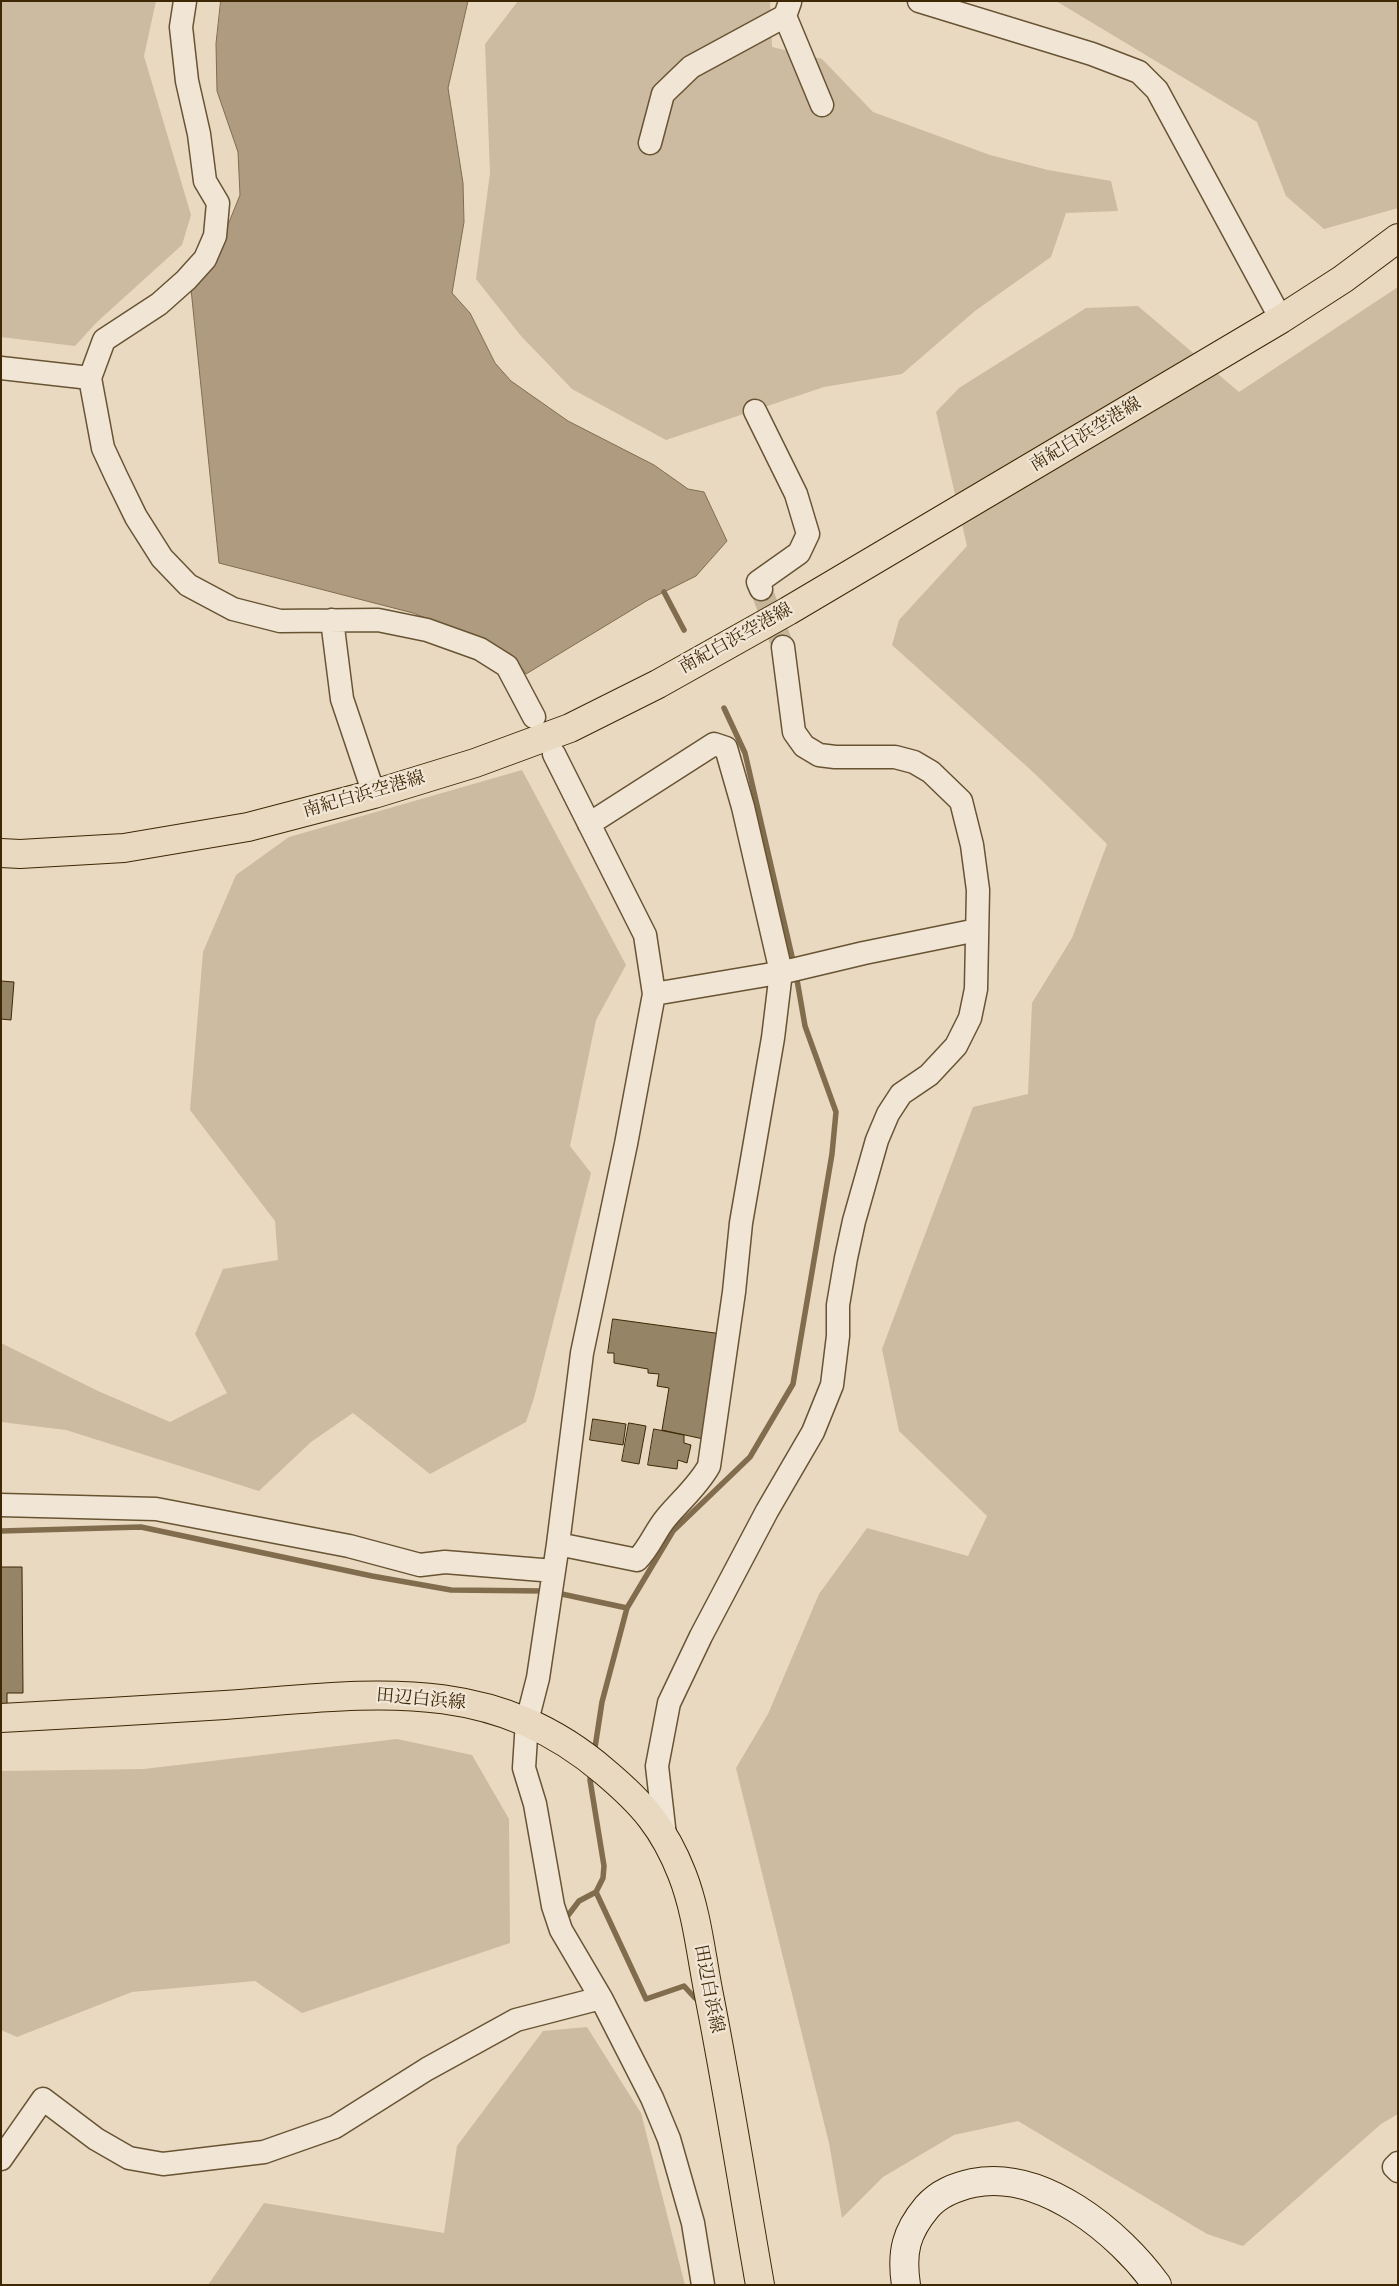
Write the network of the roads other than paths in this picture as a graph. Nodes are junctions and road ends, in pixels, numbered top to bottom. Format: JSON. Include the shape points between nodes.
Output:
{"nodes":[{"id":1,"x":186,"y":1,"type":"edge"},
{"id":2,"x":919,"y":1,"type":"edge"},
{"id":3,"x":788,"y":8,"type":"edge"},
{"id":4,"x":822,"y":105,"type":"dead end"},
{"id":5,"x":650,"y":143,"type":"dead end"},
{"id":6,"x":1398,"y":238,"type":"edge"},
{"id":7,"x":1281,"y":319,"type":"junction"},
{"id":8,"x":1,"y":368,"type":"edge"},
{"id":9,"x":90,"y":378,"type":"junction"},
{"id":10,"x":755,"y":411,"type":"dead end"},
{"id":11,"x":761,"y":590,"type":"dead end"},
{"id":12,"x":332,"y":620,"type":"junction"},
{"id":13,"x":783,"y":647,"type":"tunnel mouth"},
{"id":14,"x":534,"y":717,"type":"dead end"},
{"id":15,"x":554,"y":754,"type":"dead end"},
{"id":16,"x":374,"y":794,"type":"junction"},
{"id":17,"x":590,"y":824,"type":"junction"},
{"id":18,"x":1,"y":853,"type":"edge"},
{"id":19,"x":977,"y":930,"type":"junction"},
{"id":20,"x":790,"y":970,"type":"junction"},
{"id":21,"x":654,"y":994,"type":"junction"},
{"id":22,"x":1,"y":1505,"type":"edge"},
{"id":23,"x":558,"y":1544,"type":"junction"},
{"id":24,"x":553,"y":1575,"type":"junction"},
{"id":25,"x":1,"y":1718,"type":"edge"},
{"id":26,"x":527,"y":1721,"type":"junction"},
{"id":27,"x":665,"y":1836,"type":"junction"},
{"id":28,"x":601,"y":1998,"type":"junction"},
{"id":29,"x":1,"y":2159,"type":"edge"},
{"id":30,"x":1398,"y":2163,"type":"edge"},
{"id":31,"x":1398,"y":2171,"type":"edge"},
{"id":32,"x":703,"y":2285,"type":"edge"},
{"id":33,"x":760,"y":2285,"type":"edge"},
{"id":34,"x":906,"y":2285,"type":"edge"},
{"id":35,"x":1157,"y":2285,"type":"edge"}],
"edges":[{"from":1,"to":9,"type":"street","via":[[181,28],[187,81],[205,181],[218,203],[215,236],[204,259],[186,280],[159,304],[104,340]]},
{"from":2,"to":7,"type":"street","via":[[1092,54],[1139,72],[1158,90]]},
{"from":3,"to":4,"type":"street"},
{"from":3,"to":5,"type":"street","via":[[691,66],[664,94]]},
{"from":6,"to":7,"type":"main road","name":"南紀白浜空港線"},
{"from":7,"to":16,"type":"main road","name":"南紀白浜空港線","via":[[788,611],[658,684],[570,728],[475,763]]},
{"from":8,"to":9,"type":"street"},
{"from":9,"to":12,"type":"street","via":[[104,448],[116,476],[136,517],[162,558],[188,585],[233,609],[280,621]]},
{"from":10,"to":11,"type":"street","via":[[796,494],[808,534],[799,553],[758,582]]},
{"from":12,"to":14,"type":"street","via":[[378,620],[427,630],[480,648],[507,666]]},
{"from":12,"to":16,"type":"street","via":[[342,699]]},
{"from":13,"to":19,"type":"street","via":[[794,732],[804,746],[819,755],[895,757],[914,762],[931,772],[961,801],[968,821],[978,890]]},
{"from":15,"to":17,"type":"street"},
{"from":16,"to":18,"type":"main road","name":"南紀白浜空港線","via":[[248,827],[124,848]]},
{"from":17,"to":20,"type":"street","via":[[714,744],[726,748]]},
{"from":17,"to":21,"type":"street","via":[[645,935]]},
{"from":19,"to":20,"type":"street"},
{"from":19,"to":27,"type":"street","via":[[976,988],[970,1018],[956,1046],[929,1075],[901,1094],[888,1114],[869,1162],[838,1305],[832,1385],[813,1432],[767,1511],[669,1703],[657,1766]]},
{"from":20,"to":21,"type":"street"},
{"from":20,"to":23,"type":"street","via":[[773,1038],[741,1224],[709,1466],[700,1482],[665,1519],[638,1560]]},
{"from":21,"to":23,"type":"street","via":[[582,1353]]},
{"from":22,"to":24,"type":"street","via":[[156,1509],[349,1546],[420,1565],[445,1562]]},
{"from":23,"to":24,"type":"street"},
{"from":24,"to":26,"type":"street","via":[[538,1678]]},
{"from":25,"to":26,"type":"main road","name":"田辺白浜線","via":[[366,1695],[431,1697],[481,1706]]},
{"from":26,"to":27,"type":"main road","name":"田辺白浜線","via":[[585,1755],[634,1796]]},
{"from":26,"to":28,"type":"street","via":[[524,1768],[535,1804],[553,1906],[561,1930]]},
{"from":27,"to":33,"type":"main road","name":"田辺白浜線","via":[[688,1891],[698,1936]]},
{"from":28,"to":29,"type":"street","via":[[516,2020],[427,2069],[335,2127],[264,2152],[163,2164],[129,2158],[96,2139],[43,2099]]},
{"from":28,"to":32,"type":"street","via":[[669,2139],[693,2223]]},
{"from":30,"to":31,"type":"street","via":[[1394,2167]]},
{"from":34,"to":35,"type":"street","via":[[905,2246],[913,2224],[931,2202],[954,2187],[990,2180],[1029,2186],[1070,2205],[1113,2236],[1142,2264]]}]}
